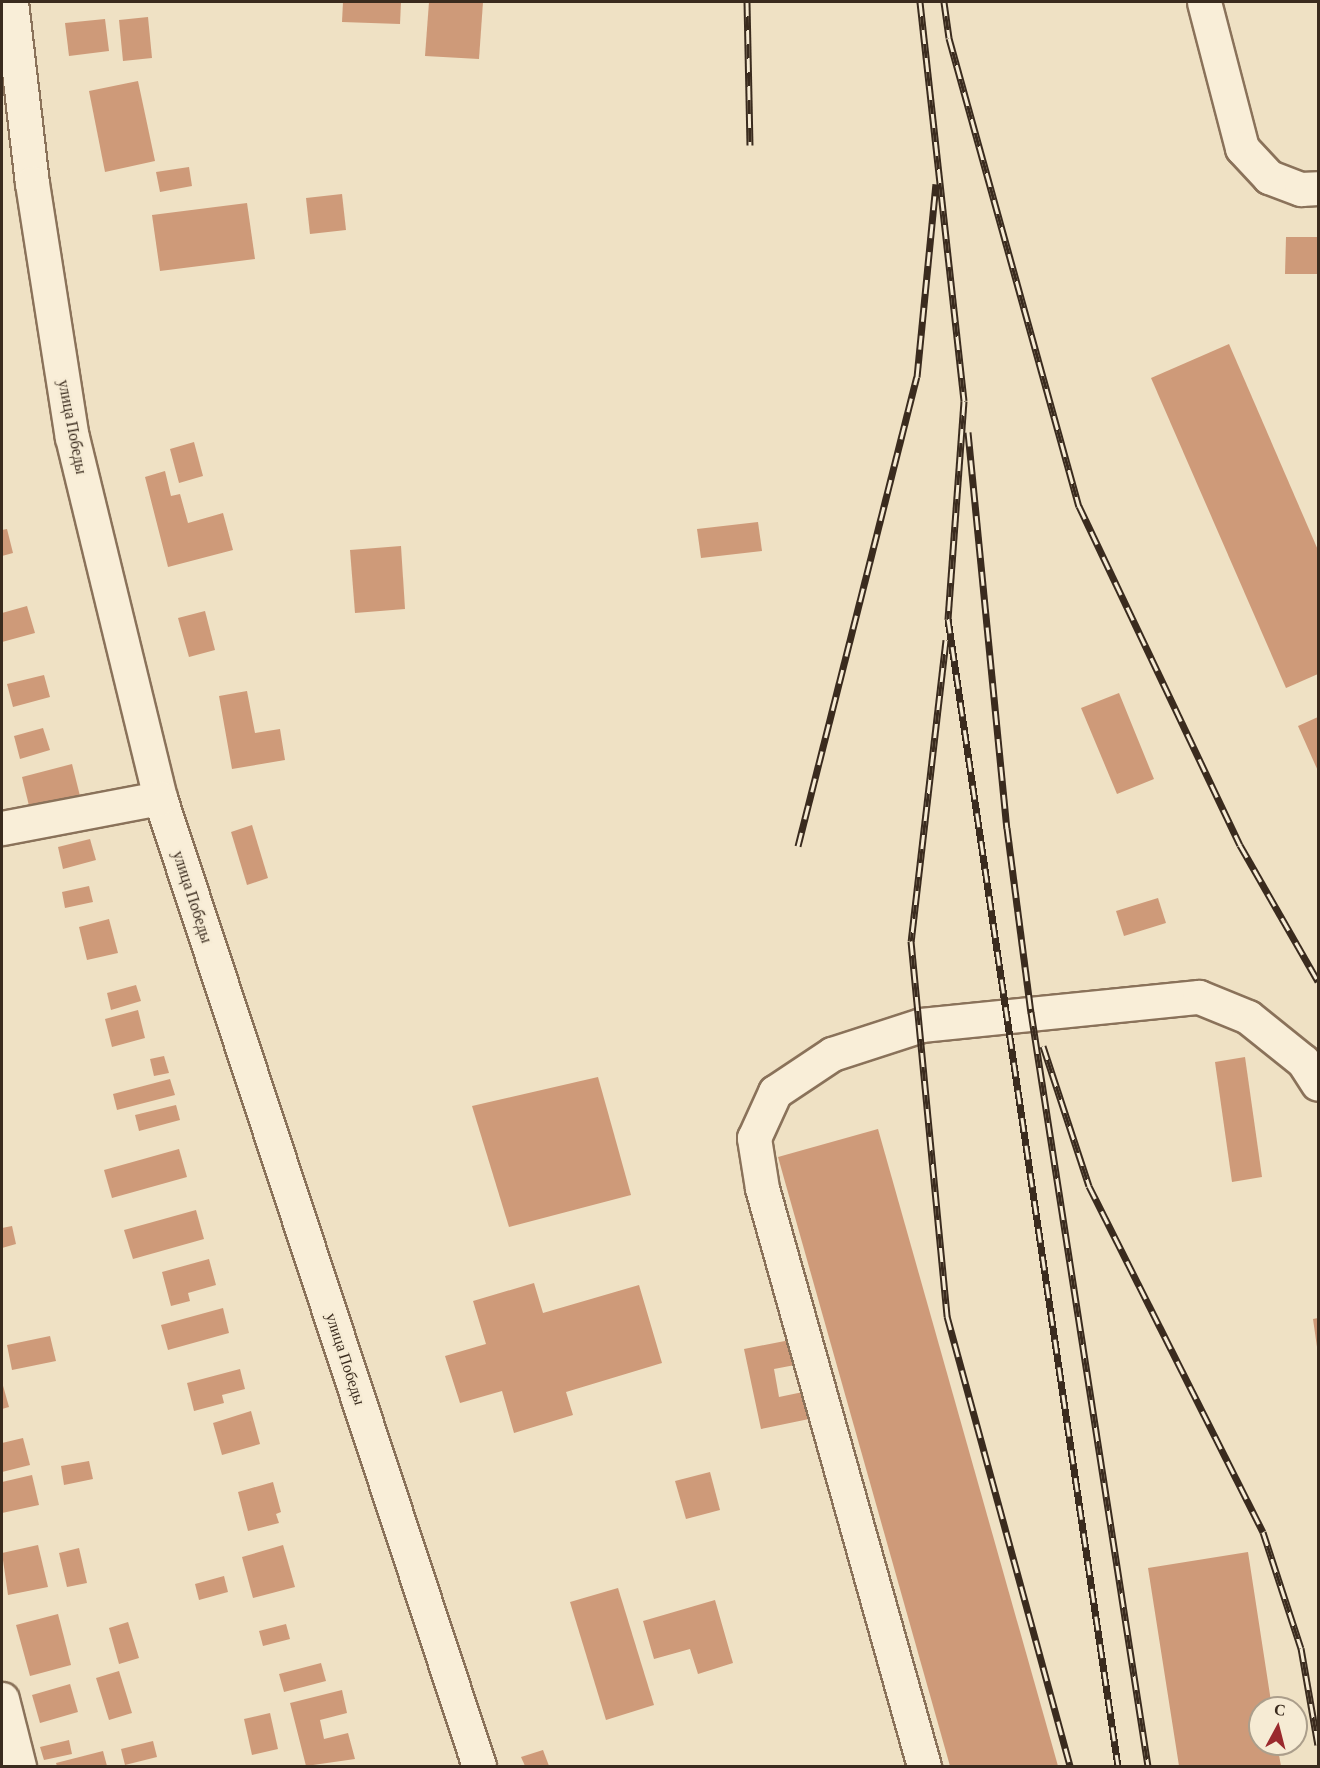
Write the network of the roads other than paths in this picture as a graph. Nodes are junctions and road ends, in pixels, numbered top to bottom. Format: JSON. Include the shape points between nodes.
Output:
{"nodes":[{"id":1,"x":11,"y":2,"type":"edge"},
{"id":2,"x":1204,"y":2,"type":"edge"},
{"id":3,"x":1318,"y":188,"type":"edge"},
{"id":4,"x":160,"y":798,"type":"junction"},
{"id":5,"x":2,"y":828,"type":"edge"},
{"id":6,"x":1318,"y":1084,"type":"edge"},
{"id":7,"x":2,"y":1699,"type":"edge"},
{"id":8,"x":19,"y":1767,"type":"edge"},
{"id":9,"x":479,"y":1767,"type":"edge"},
{"id":10,"x":924,"y":1767,"type":"edge"}],
"edges":[{"from":1,"to":4,"type":"street","name":"улица Победы","via":[[32,183],[72,437]]},
{"from":2,"to":3,"type":"street","via":[[1242,148],[1269,177],[1301,189]]},
{"from":4,"to":5,"type":"street"},
{"from":4,"to":9,"type":"street","name":"улица Победы"},
{"from":6,"to":10,"type":"street","via":[[1303,1061],[1248,1017],[1199,997],[921,1025],[832,1054],[776,1092],[754,1138],[762,1188]]},
{"from":7,"to":8,"type":"street"}]}
